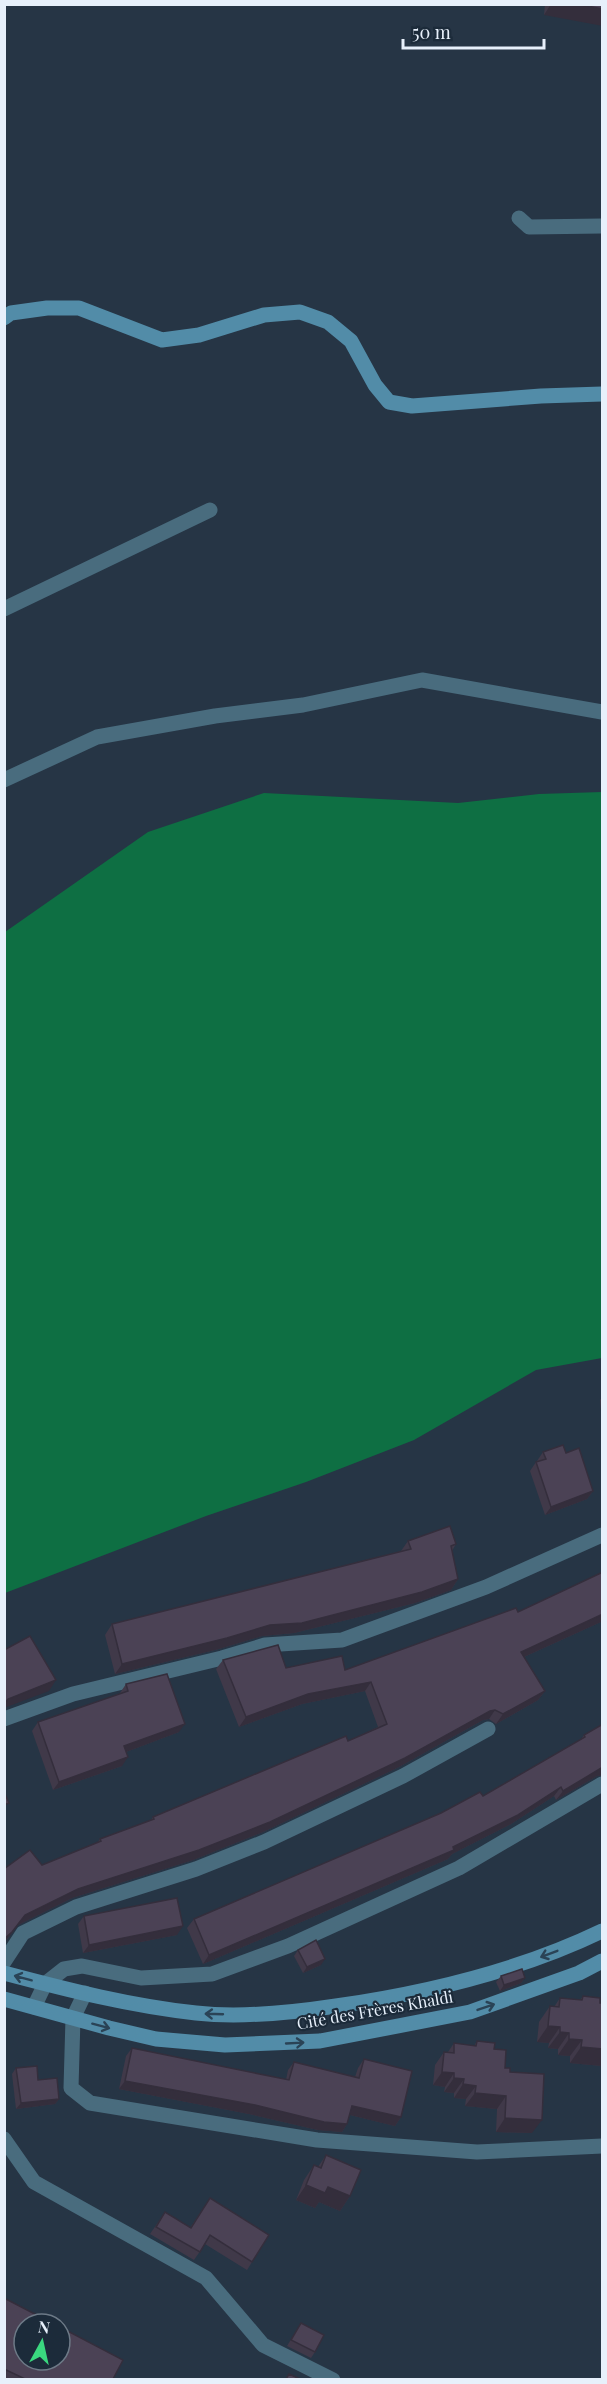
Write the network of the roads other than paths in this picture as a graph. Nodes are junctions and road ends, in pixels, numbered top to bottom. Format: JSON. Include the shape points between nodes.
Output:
{"nodes":[{"id":1,"x":519,"y":218,"type":"dead end"},
{"id":2,"x":603,"y":226,"type":"edge"},
{"id":3,"x":4,"y":318,"type":"edge"},
{"id":4,"x":603,"y":394,"type":"edge"},
{"id":5,"x":210,"y":510,"type":"dead end"},
{"id":6,"x":4,"y":609,"type":"edge"},
{"id":7,"x":603,"y":712,"type":"edge"},
{"id":8,"x":4,"y":780,"type":"edge"},
{"id":9,"x":603,"y":1535,"type":"edge"},
{"id":10,"x":4,"y":1719,"type":"edge"},
{"id":11,"x":488,"y":1729,"type":"edge"},
{"id":12,"x":603,"y":1784,"type":"edge"},
{"id":13,"x":603,"y":1931,"type":"edge"},
{"id":14,"x":603,"y":1960,"type":"edge"},
{"id":15,"x":4,"y":1962,"type":"edge"},
{"id":16,"x":4,"y":1973,"type":"edge"},
{"id":17,"x":45,"y":1984,"type":"junction"},
{"id":18,"x":85,"y":1993,"type":"junction"},
{"id":19,"x":4,"y":1999,"type":"edge"},
{"id":20,"x":34,"y":2007,"type":"junction"},
{"id":21,"x":73,"y":2018,"type":"junction"},
{"id":22,"x":4,"y":2139,"type":"edge"},
{"id":23,"x":603,"y":2146,"type":"edge"},
{"id":24,"x":333,"y":2379,"type":"edge"}],
"edges":[{"from":1,"to":2,"type":"street","via":[[529,227]]},
{"from":3,"to":4,"type":"main road","via":[[47,308],[79,308],[162,340],[264,315],[300,312],[328,322],[351,341],[389,402],[412,406]]},
{"from":5,"to":6,"type":"street"},
{"from":7,"to":8,"type":"street","via":[[422,680],[303,705],[97,738]]},
{"from":9,"to":10,"type":"street","via":[[486,1587],[342,1640],[265,1645],[73,1694]]},
{"from":11,"to":15,"type":"street","via":[[403,1776],[264,1842],[196,1869],[76,1907],[23,1934]]},
{"from":12,"to":17,"type":"street","via":[[459,1869],[288,1946],[212,1974],[141,1978],[82,1966],[63,1969]]},
{"from":13,"to":18,"type":"main road","name":"Cité des Frères Khaldi","one_way":true,"via":[[496,1972],[432,1989],[310,2010],[250,2015],[198,2013]]},
{"from":21,"to":14,"type":"main road","name":"Cité des Frères Khaldi","one_way":true,"via":[[187,2043],[320,2041],[470,2012],[579,1973]]},
{"from":17,"to":16,"type":"main road","name":"Cité des Frères Khaldi","one_way":true},
{"from":17,"to":18,"type":"main road","name":"Cité des Frères Khaldi"},
{"from":17,"to":20,"type":"street"},
{"from":18,"to":21,"type":"street"},
{"from":19,"to":20,"type":"main road","name":"Cité des Frères Khaldi"},
{"from":20,"to":21,"type":"main road","name":"Cité des Frères Khaldi"},
{"from":21,"to":23,"type":"street","via":[[70,2088],[90,2103],[317,2140],[477,2152]]},
{"from":22,"to":24,"type":"street","via":[[34,2182],[206,2278],[263,2345]]}]}
